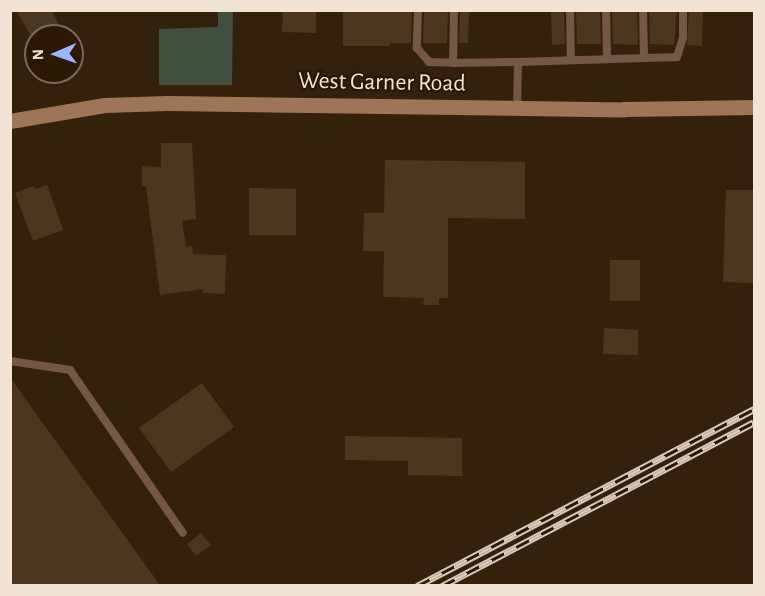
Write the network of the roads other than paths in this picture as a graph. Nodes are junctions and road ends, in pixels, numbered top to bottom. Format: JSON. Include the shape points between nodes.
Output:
{"nodes":[{"id":1,"x":418,"y":10,"type":"edge"},
{"id":2,"x":454,"y":10,"type":"edge"},
{"id":3,"x":570,"y":10,"type":"edge"},
{"id":4,"x":606,"y":10,"type":"edge"},
{"id":5,"x":643,"y":10,"type":"edge"},
{"id":6,"x":683,"y":10,"type":"edge"},
{"id":7,"x":644,"y":58,"type":"junction"},
{"id":8,"x":607,"y":59,"type":"junction"},
{"id":9,"x":571,"y":60,"type":"junction"},
{"id":10,"x":518,"y":62,"type":"junction"},
{"id":11,"x":453,"y":63,"type":"junction"},
{"id":12,"x":517,"y":107,"type":"junction"},
{"id":13,"x":754,"y":107,"type":"edge"},
{"id":14,"x":10,"y":122,"type":"edge"},
{"id":15,"x":10,"y":361,"type":"edge"},
{"id":16,"x":183,"y":533,"type":"dead end"}],
"edges":[{"from":1,"to":11,"type":"lane","via":[[417,48],[429,62]]},
{"from":2,"to":11,"type":"lane"},
{"from":3,"to":9,"type":"lane"},
{"from":4,"to":8,"type":"lane"},
{"from":5,"to":7,"type":"lane"},
{"from":6,"to":7,"type":"lane","via":[[683,37],[677,57]]},
{"from":7,"to":8,"type":"lane"},
{"from":8,"to":9,"type":"lane"},
{"from":9,"to":10,"type":"lane"},
{"from":10,"to":11,"type":"lane"},
{"from":10,"to":12,"type":"lane"},
{"from":12,"to":13,"type":"main road","name":"West Garner Road"},
{"from":12,"to":14,"type":"main road","name":"West Garner Road","via":[[167,103],[105,105]]},
{"from":15,"to":16,"type":"lane","via":[[70,370]]}]}
